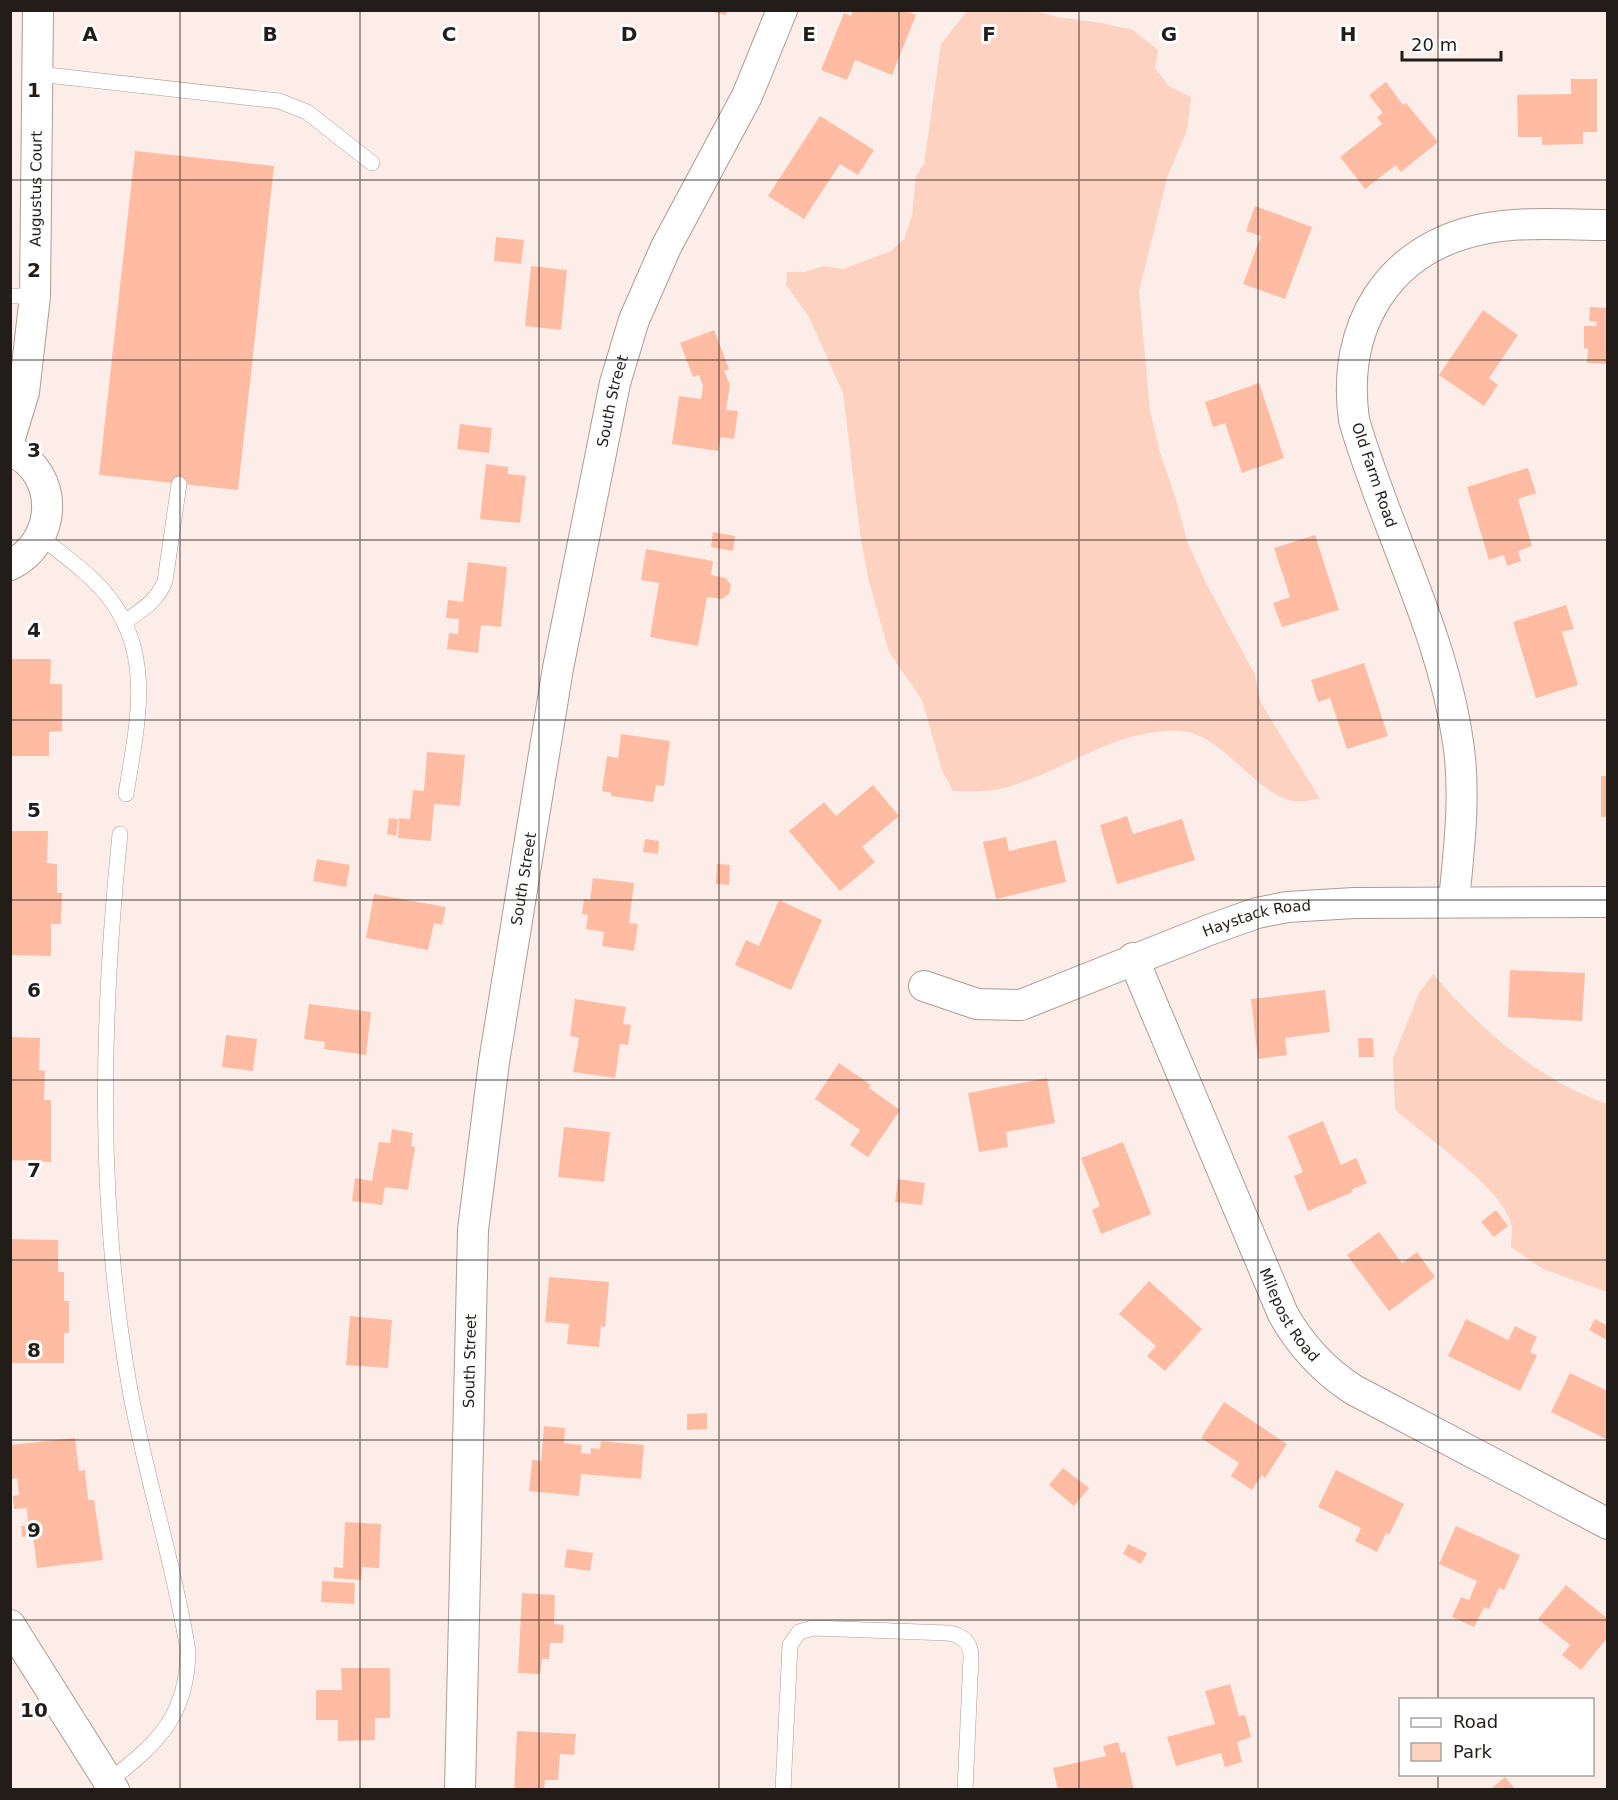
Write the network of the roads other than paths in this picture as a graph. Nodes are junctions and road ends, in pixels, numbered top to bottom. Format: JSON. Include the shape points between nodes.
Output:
{"nodes":[{"id":1,"x":38,"y":10,"type":"edge"},
{"id":2,"x":782,"y":10,"type":"edge"},
{"id":3,"x":38,"y":74,"type":"junction"},
{"id":4,"x":372,"y":163,"type":"dead end"},
{"id":5,"x":1608,"y":225,"type":"edge"},
{"id":6,"x":23,"y":296,"type":"edge"},
{"id":7,"x":10,"y":438,"type":"edge"},
{"id":8,"x":10,"y":450,"type":"edge"},
{"id":9,"x":179,"y":484,"type":"dead end"},
{"id":10,"x":41,"y":537,"type":"junction"},
{"id":11,"x":10,"y":565,"type":"edge"},
{"id":12,"x":126,"y":621,"type":"junction"},
{"id":13,"x":126,"y":794,"type":"dead end"},
{"id":14,"x":120,"y":834,"type":"dead end"},
{"id":15,"x":1454,"y":901,"type":"junction"},
{"id":16,"x":1608,"y":902,"type":"edge"},
{"id":17,"x":1133,"y":958,"type":"junction"},
{"id":18,"x":924,"y":986,"type":"dead end"},
{"id":19,"x":1608,"y":1524,"type":"edge"},
{"id":20,"x":10,"y":1625,"type":"edge"},
{"id":21,"x":111,"y":1786,"type":"edge"},
{"id":22,"x":460,"y":1790,"type":"edge"},
{"id":23,"x":783,"y":1790,"type":"edge"},
{"id":24,"x":965,"y":1790,"type":"edge"}],
"edges":[{"from":1,"to":3,"type":"street","name":"Augustus Court"},
{"from":2,"to":22,"type":"street","name":"South Street","via":[[747,96],[666,247],[634,320],[606,426],[558,668],[494,1062],[473,1230]]},
{"from":3,"to":4,"type":"lane","via":[[279,101],[307,112]]},
{"from":3,"to":6,"type":"street","name":"Augustus Court"},
{"from":5,"to":15,"type":"street","name":"Old Farm Road","via":[[1485,228],[1441,242],[1387,283],[1357,340],[1351,384],[1354,420],[1442,669],[1459,744],[1461,814]]},
{"from":6,"to":7,"type":"street","name":"Augustus Court","via":[[24,392]]},
{"from":8,"to":10,"type":"street","via":[[33,466],[44,485],[48,506]]},
{"from":9,"to":12,"type":"lane","via":[[165,581],[154,600]]},
{"from":10,"to":11,"type":"street","via":[[29,554]]},
{"from":10,"to":12,"type":"lane","via":[[92,579]]},
{"from":12,"to":13,"type":"lane","via":[[140,677]]},
{"from":14,"to":21,"type":"lane","via":[[104,1060],[109,1226],[130,1390],[188,1651],[185,1690],[170,1725]]},
{"from":15,"to":16,"type":"street","name":"Haystack Road"},
{"from":15,"to":17,"type":"street","name":"Haystack Road","via":[[1287,907],[1257,913]]},
{"from":17,"to":18,"type":"street","name":"Haystack Road","via":[[1021,1005],[977,1004]]},
{"from":17,"to":19,"type":"street","name":"Milepost Road","via":[[1283,1314],[1311,1355],[1336,1378],[1372,1401]]},
{"from":20,"to":21,"type":"street"},
{"from":23,"to":24,"type":"lane","via":[[790,1645],[799,1632],[813,1628],[948,1633],[967,1642],[971,1657]]}]}
